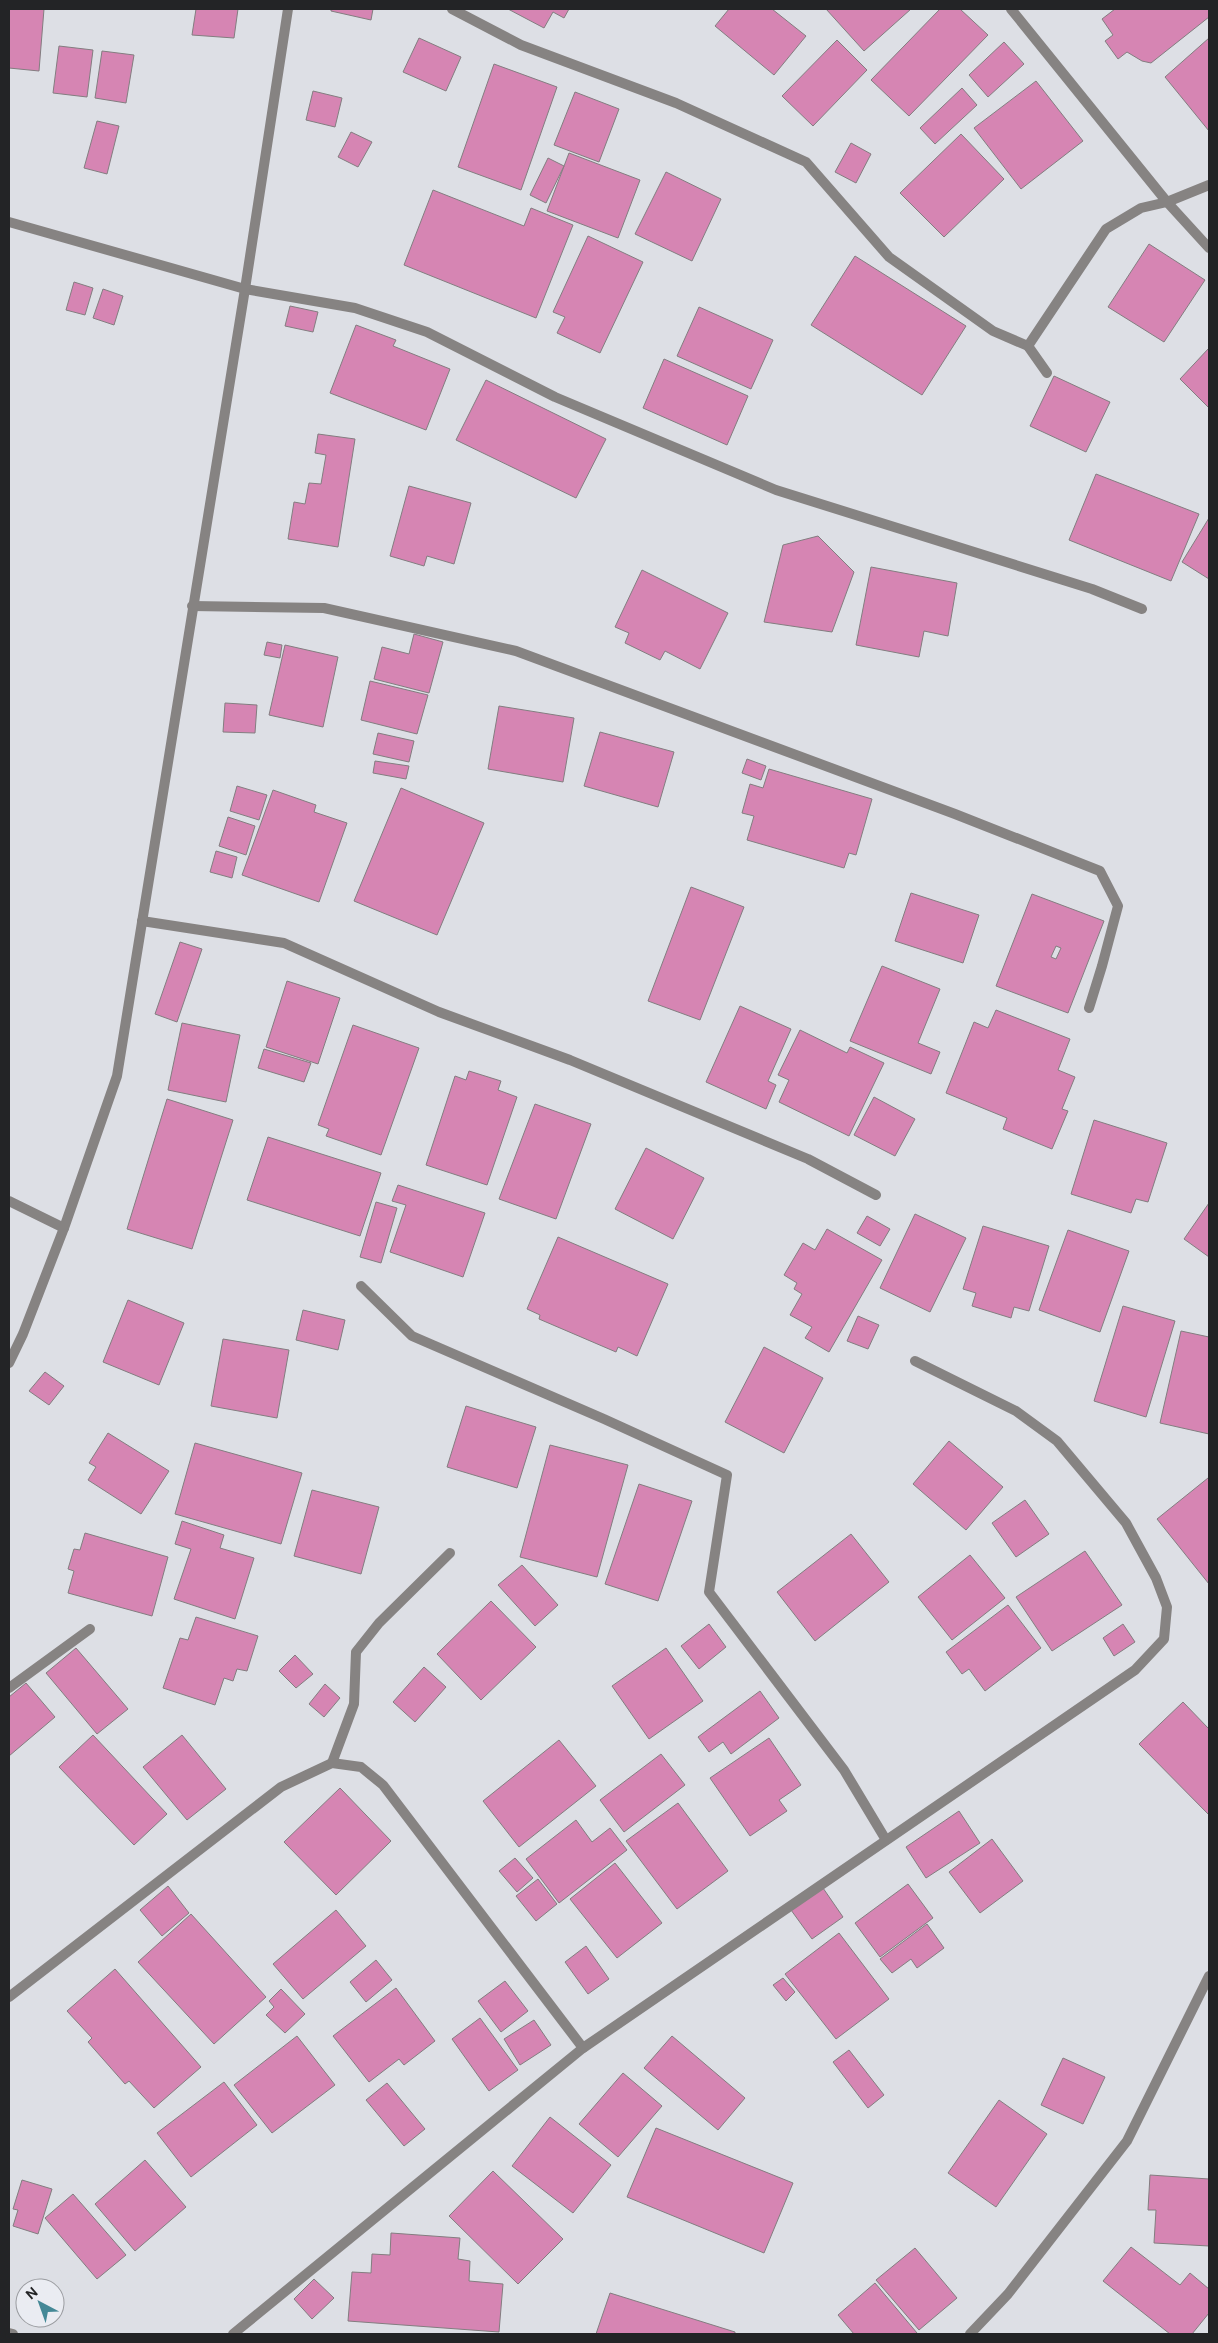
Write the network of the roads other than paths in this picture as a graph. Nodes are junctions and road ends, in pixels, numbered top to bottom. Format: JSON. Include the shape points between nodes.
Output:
{"nodes":[{"id":1,"x":288,"y":9,"type":"edge"},
{"id":2,"x":452,"y":9,"type":"edge"},
{"id":3,"x":1011,"y":9,"type":"edge"},
{"id":4,"x":1209,"y":185,"type":"edge"},
{"id":5,"x":1167,"y":202,"type":"junction"},
{"id":6,"x":9,"y":222,"type":"edge"},
{"id":7,"x":1209,"y":248,"type":"edge"},
{"id":8,"x":245,"y":289,"type":"junction"},
{"id":9,"x":1028,"y":346,"type":"junction"},
{"id":10,"x":1047,"y":373,"type":"dead end"},
{"id":11,"x":192,"y":606,"type":"junction"},
{"id":12,"x":1142,"y":609,"type":"dead end"},
{"id":13,"x":142,"y":921,"type":"junction"},
{"id":14,"x":1089,"y":1008,"type":"dead end"},
{"id":15,"x":876,"y":1195,"type":"dead end"},
{"id":16,"x":9,"y":1201,"type":"edge"},
{"id":17,"x":64,"y":1228,"type":"junction"},
{"id":18,"x":361,"y":1286,"type":"dead end"},
{"id":19,"x":915,"y":1360,"type":"dead end"},
{"id":20,"x":9,"y":1363,"type":"edge"},
{"id":21,"x":450,"y":1552,"type":"dead end"},
{"id":22,"x":90,"y":1629,"type":"dead end"},
{"id":23,"x":9,"y":1688,"type":"edge"},
{"id":24,"x":332,"y":1763,"type":"junction"},
{"id":25,"x":886,"y":1840,"type":"junction"},
{"id":26,"x":1209,"y":1976,"type":"edge"},
{"id":27,"x":9,"y":1997,"type":"edge"},
{"id":28,"x":584,"y":2048,"type":"junction"},
{"id":29,"x":9,"y":2333,"type":"edge"},
{"id":30,"x":13,"y":2334,"type":"edge"},
{"id":31,"x":233,"y":2334,"type":"edge"},
{"id":32,"x":970,"y":2334,"type":"edge"}],
"edges":[{"from":1,"to":8,"type":"street"},
{"from":2,"to":9,"type":"street","via":[[522,45],[676,103],[806,162],[889,257],[993,331]]},
{"from":3,"to":5,"type":"street"},
{"from":4,"to":5,"type":"street"},
{"from":5,"to":7,"type":"street"},
{"from":5,"to":9,"type":"street","via":[[1141,208],[1106,229]]},
{"from":6,"to":8,"type":"street"},
{"from":8,"to":11,"type":"street"},
{"from":8,"to":12,"type":"street","via":[[355,308],[427,332],[556,397],[776,490],[1092,589]]},
{"from":9,"to":10,"type":"street"},
{"from":11,"to":13,"type":"street"},
{"from":11,"to":14,"type":"street","via":[[324,608],[516,651],[1100,871],[1118,906]]},
{"from":13,"to":15,"type":"street","via":[[284,943],[439,1012],[570,1060],[808,1159]]},
{"from":13,"to":17,"type":"street","via":[[117,1076]]},
{"from":16,"to":17,"type":"street"},
{"from":17,"to":20,"type":"street"},
{"from":18,"to":25,"type":"street","via":[[412,1336],[727,1475],[708,1592],[844,1770]]},
{"from":19,"to":25,"type":"street","via":[[1016,1411],[1058,1441],[1126,1523],[1156,1578],[1167,1607],[1164,1639],[1135,1670]]},
{"from":21,"to":24,"type":"street","via":[[378,1623],[356,1652],[354,1704]]},
{"from":22,"to":23,"type":"street"},
{"from":24,"to":27,"type":"street","via":[[281,1787]]},
{"from":24,"to":28,"type":"street","via":[[361,1767],[383,1785]]},
{"from":25,"to":28,"type":"street"},
{"from":26,"to":32,"type":"street","via":[[1127,2141],[1008,2294]]},
{"from":28,"to":31,"type":"street"},
{"from":29,"to":30,"type":"street"}]}
